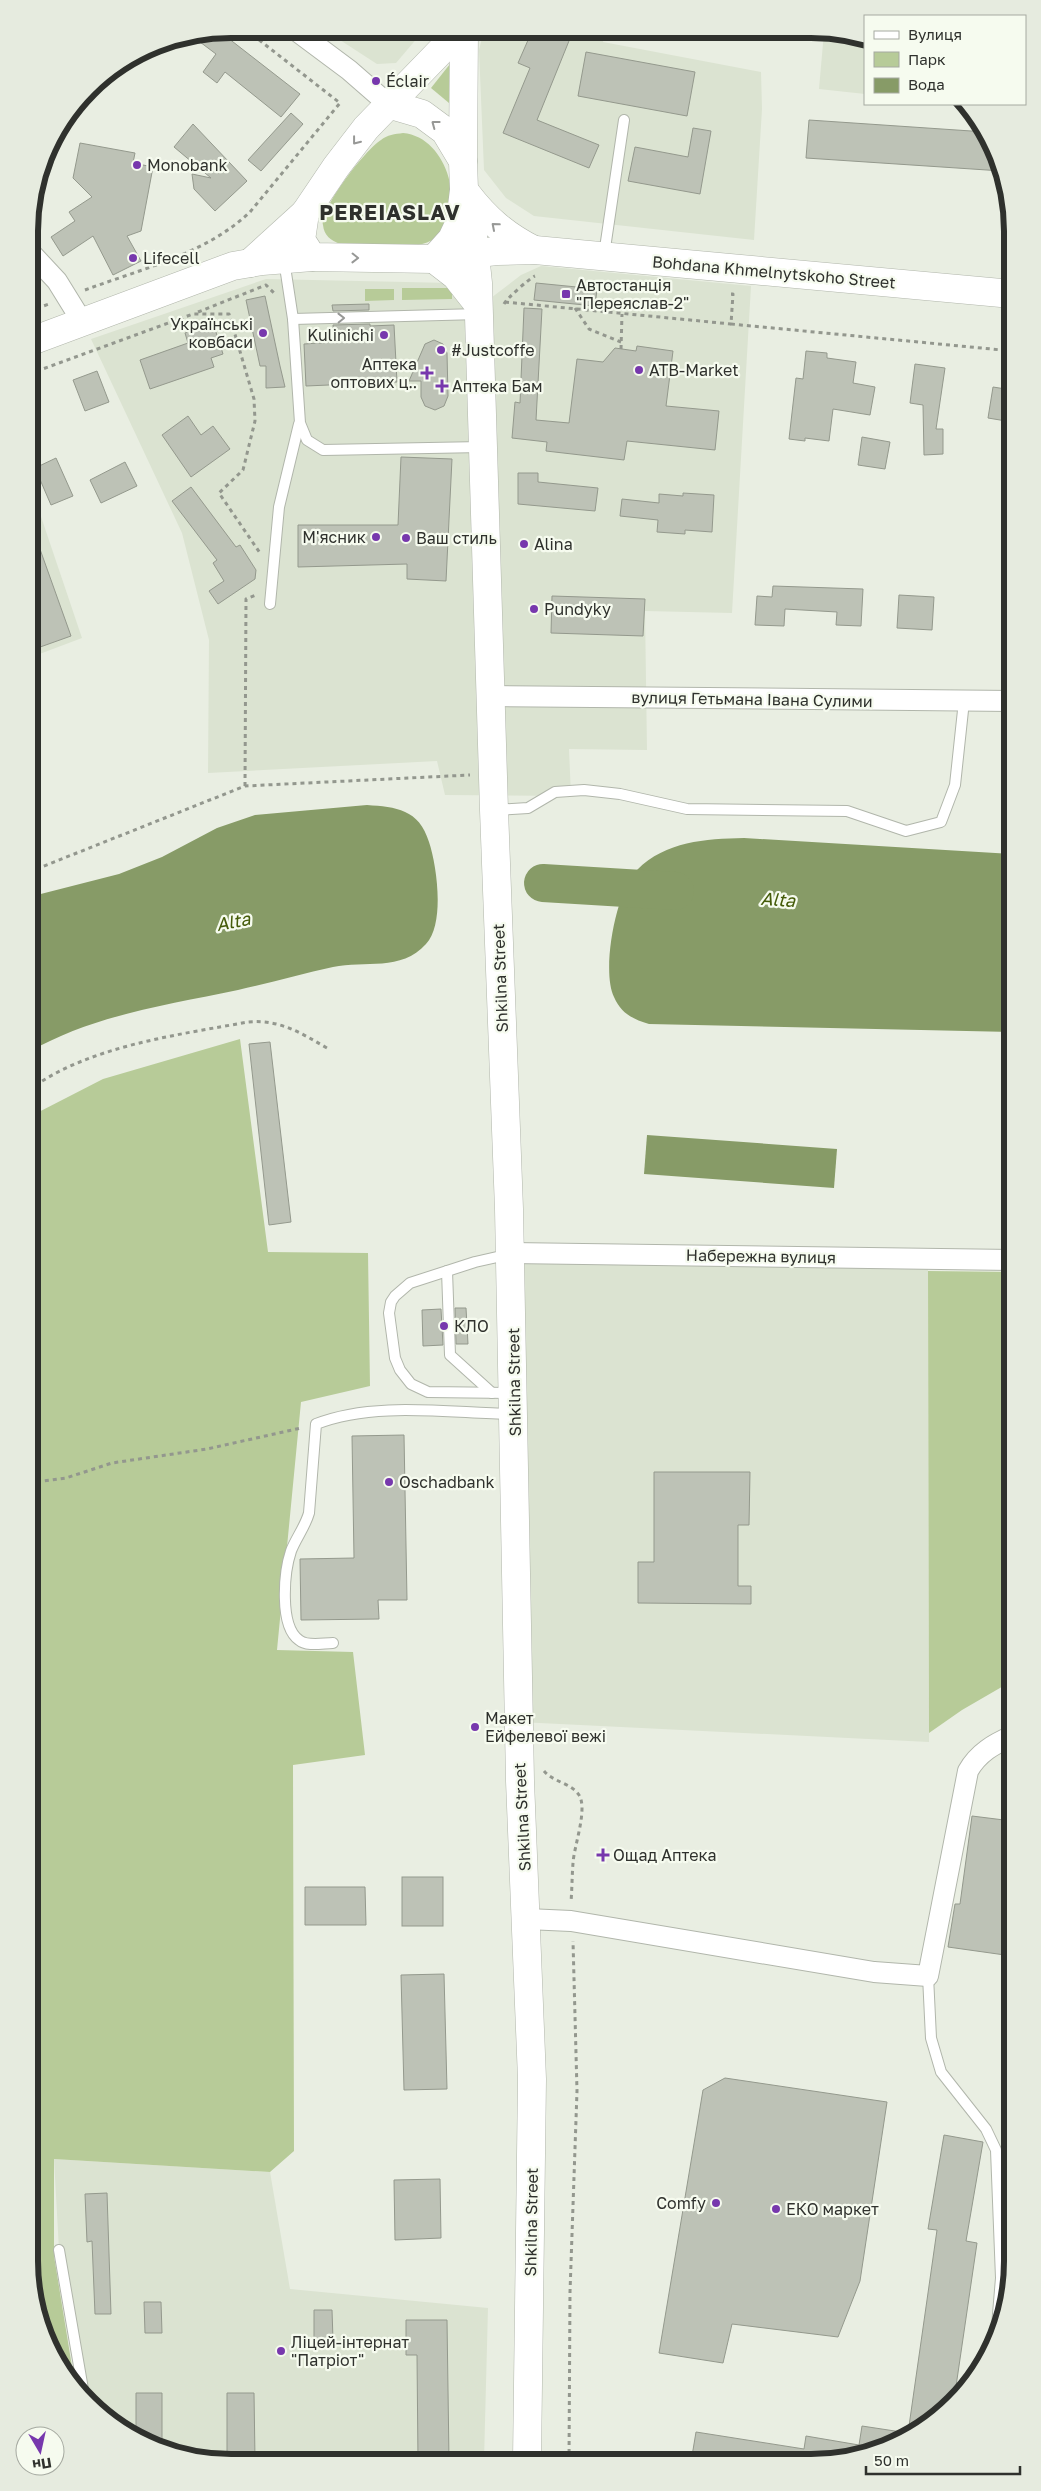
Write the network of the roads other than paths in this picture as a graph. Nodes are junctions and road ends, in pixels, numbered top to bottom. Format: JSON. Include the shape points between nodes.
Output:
{"nodes":[{"id":1,"x":306,"y":38,"type":"edge"},
{"id":2,"x":455,"y":38,"type":"edge"},
{"id":3,"x":463,"y":38,"type":"edge"},
{"id":4,"x":388,"y":104,"type":"junction"},
{"id":5,"x":624,"y":120,"type":"dead end"},
{"id":6,"x":463,"y":161,"type":"junction"},
{"id":7,"x":464,"y":190,"type":"junction"},
{"id":8,"x":305,"y":213,"type":"junction"},
{"id":9,"x":535,"y":250,"type":"junction"},
{"id":10,"x":476,"y":252,"type":"junction"},
{"id":11,"x":604,"y":256,"type":"junction"},
{"id":12,"x":312,"y":257,"type":"junction"},
{"id":13,"x":284,"y":259,"type":"junction"},
{"id":14,"x":434,"y":259,"type":"junction"},
{"id":15,"x":38,"y":261,"type":"edge"},
{"id":16,"x":250,"y":263,"type":"junction"},
{"id":17,"x":1004,"y":293,"type":"edge"},
{"id":18,"x":491,"y":308,"type":"junction"},
{"id":19,"x":293,"y":319,"type":"junction"},
{"id":20,"x":83,"y":323,"type":"junction"},
{"id":21,"x":38,"y":339,"type":"edge"},
{"id":22,"x":300,"y":423,"type":"junction"},
{"id":23,"x":484,"y":447,"type":"junction"},
{"id":24,"x":270,"y":604,"type":"dead end"},
{"id":25,"x":491,"y":696,"type":"junction"},
{"id":26,"x":1004,"y":700,"type":"edge"},
{"id":27,"x":964,"y":701,"type":"junction"},
{"id":28,"x":494,"y":810,"type":"junction"},
{"id":29,"x":511,"y":1254,"type":"junction"},
{"id":30,"x":1004,"y":1260,"type":"edge"},
{"id":31,"x":446,"y":1271,"type":"junction"},
{"id":32,"x":507,"y":1400,"type":"junction"},
{"id":33,"x":333,"y":1643,"type":"dead end"},
{"id":34,"x":1004,"y":1740,"type":"edge"},
{"id":35,"x":527,"y":1919,"type":"junction"},
{"id":36,"x":928,"y":1976,"type":"junction"},
{"id":37,"x":59,"y":2250,"type":"dead end"},
{"id":38,"x":999,"y":2302,"type":"edge"},
{"id":39,"x":82,"y":2384,"type":"edge"},
{"id":40,"x":527,"y":2454,"type":"edge"}],
"edges":[{"from":1,"to":4,"type":"street"},
{"from":2,"to":4,"type":"main road"},
{"from":3,"to":6,"type":"main road"},
{"from":6,"to":4,"type":"main road","one_way":true,"via":[[445,131],[422,114]]},
{"from":4,"to":8,"type":"main road","one_way":true,"via":[[336,167]]},
{"from":5,"to":11,"type":"lane"},
{"from":6,"to":7,"type":"main road"},
{"from":9,"to":7,"type":"main road","name":"Bohdana Khmelnytskoho Street","one_way":true,"via":[[511,238],[492,223]]},
{"from":7,"to":10,"type":"main road","name":"Shkilna Street"},
{"from":7,"to":14,"type":"main road","via":[[456,232]]},
{"from":8,"to":12,"type":"main road","via":[[301,240]]},
{"from":8,"to":16,"type":"main road"},
{"from":9,"to":10,"type":"main road","name":"Bohdana Khmelnytskoho Street"},
{"from":9,"to":11,"type":"main road","name":"Bohdana Khmelnytskoho Street"},
{"from":9,"to":18,"type":"main road","via":[[500,270],[489,284]]},
{"from":10,"to":14,"type":"main road","name":"Bohdana Khmelnytskoho Street"},
{"from":10,"to":18,"type":"main road","name":"Shkilna Street"},
{"from":11,"to":17,"type":"main road","name":"Bohdana Khmelnytskoho Street"},
{"from":12,"to":13,"type":"main road"},
{"from":12,"to":14,"type":"main road","one_way":true},
{"from":13,"to":16,"type":"main road"},
{"from":13,"to":19,"type":"lane"},
{"from":14,"to":18,"type":"main road"},
{"from":15,"to":20,"type":"street","via":[[57,281]]},
{"from":16,"to":20,"type":"main road","via":[[203,277]]},
{"from":19,"to":18,"type":"lane","one_way":true},
{"from":18,"to":23,"type":"main road","name":"Shkilna Street"},
{"from":19,"to":22,"type":"lane"},
{"from":20,"to":21,"type":"main road"},
{"from":22,"to":23,"type":"lane","via":[[307,440],[323,450]]},
{"from":22,"to":24,"type":"lane","via":[[279,507]]},
{"from":23,"to":25,"type":"main road","name":"Shkilna Street"},
{"from":25,"to":27,"type":"street","name":"вулиця Гетьмана Івана Сулими"},
{"from":25,"to":28,"type":"main road","name":"Shkilna Street"},
{"from":26,"to":27,"type":"street","name":"вулиця Гетьмана Івана Сулими"},
{"from":27,"to":28,"type":"lane","via":[[955,785],[941,822],[906,831],[847,811],[687,809],[620,794],[584,790],[555,792],[528,808]]},
{"from":28,"to":29,"type":"main road","name":"Shkilna Street"},
{"from":29,"to":30,"type":"street","name":"Набережна вулиця"},
{"from":29,"to":31,"type":"lane"},
{"from":29,"to":32,"type":"main road","name":"Shkilna Street"},
{"from":31,"to":32,"type":"lane","via":[[450,1355]]},
{"from":31,"to":32,"type":"lane","via":[[410,1283],[391,1302],[389,1313],[397,1364],[403,1376],[421,1390]]},
{"from":32,"to":33,"type":"lane","via":[[335,1417],[316,1424],[309,1513],[289,1560],[285,1608],[289,1626],[299,1641]]},
{"from":32,"to":35,"type":"main road","name":"Shkilna Street"},
{"from":34,"to":36,"type":"street","via":[[984,1751],[968,1771]]},
{"from":35,"to":36,"type":"street","via":[[571,1921],[874,1972]]},
{"from":35,"to":40,"type":"main road","name":"Shkilna Street","via":[[532,2130]]},
{"from":36,"to":38,"type":"lane","via":[[931,2038],[940,2072],[986,2129],[996,2150]]},
{"from":37,"to":39,"type":"lane"}]}
